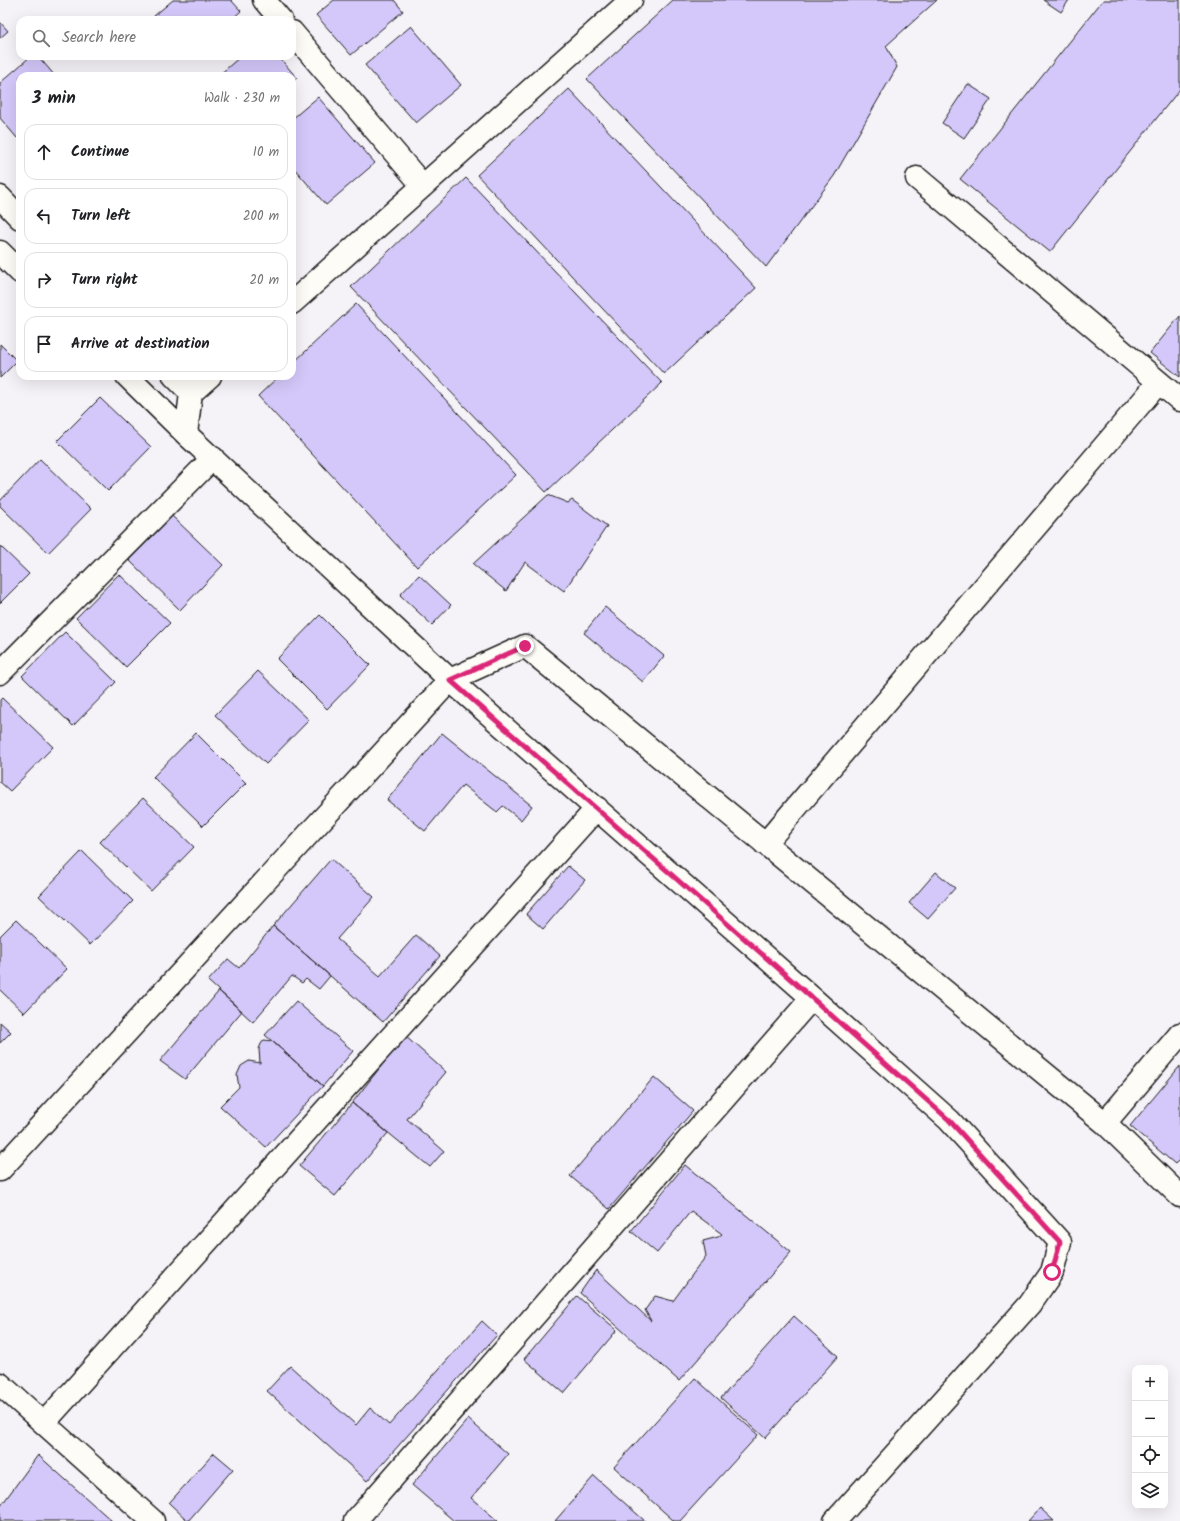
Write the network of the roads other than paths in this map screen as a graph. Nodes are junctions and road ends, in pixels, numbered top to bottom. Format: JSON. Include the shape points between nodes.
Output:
{"nodes":[{"id":1,"x":264,"y":0,"type":"edge"},
{"id":2,"x":631,"y":0,"type":"edge"},
{"id":3,"x":278,"y":16,"type":"edge"},
{"id":4,"x":296,"y":37,"type":"edge"},
{"id":5,"x":917,"y":178,"type":"dead end"},
{"id":6,"x":423,"y":186,"type":"junction"},
{"id":7,"x":0,"y":197,"type":"edge"},
{"id":8,"x":16,"y":214,"type":"edge"},
{"id":9,"x":0,"y":252,"type":"edge"},
{"id":10,"x":16,"y":268,"type":"edge"},
{"id":11,"x":296,"y":299,"type":"edge"},
{"id":12,"x":131,"y":380,"type":"edge"},
{"id":13,"x":178,"y":380,"type":"edge"},
{"id":14,"x":206,"y":380,"type":"edge"},
{"id":15,"x":1159,"y":382,"type":"junction"},
{"id":16,"x":191,"y":393,"type":"junction"},
{"id":17,"x":1180,"y":400,"type":"edge"},
{"id":18,"x":186,"y":434,"type":"junction"},
{"id":19,"x":213,"y":458,"type":"junction"},
{"id":20,"x":0,"y":673,"type":"edge"},
{"id":21,"x":450,"y":680,"type":"junction"},
{"id":22,"x":597,"y":808,"type":"junction"},
{"id":23,"x":765,"y":844,"type":"junction"},
{"id":24,"x":812,"y":998,"type":"junction"},
{"id":25,"x":1180,"y":1034,"type":"edge"},
{"id":26,"x":1105,"y":1123,"type":"junction"},
{"id":27,"x":0,"y":1170,"type":"edge"},
{"id":28,"x":1180,"y":1196,"type":"edge"},
{"id":29,"x":0,"y":1384,"type":"edge"},
{"id":30,"x":44,"y":1423,"type":"junction"},
{"id":31,"x":153,"y":1521,"type":"edge"},
{"id":32,"x":355,"y":1521,"type":"edge"},
{"id":33,"x":835,"y":1521,"type":"edge"}],
"edges":[{"from":1,"to":3,"type":"street"},
{"from":2,"to":6,"type":"street"},
{"from":4,"to":6,"type":"street"},
{"from":5,"to":15,"type":"street"},
{"from":6,"to":11,"type":"street"},
{"from":7,"to":8,"type":"street"},
{"from":9,"to":10,"type":"street"},
{"from":12,"to":18,"type":"street"},
{"from":13,"to":16,"type":"street"},
{"from":14,"to":16,"type":"street"},
{"from":15,"to":17,"type":"street"},
{"from":15,"to":23,"type":"street"},
{"from":16,"to":18,"type":"street"},
{"from":18,"to":19,"type":"street"},
{"from":19,"to":20,"type":"street"},
{"from":19,"to":21,"type":"street"},
{"from":21,"to":22,"type":"street"},
{"from":21,"to":23,"type":"street","via":[[525,646]]},
{"from":21,"to":27,"type":"street"},
{"from":22,"to":24,"type":"street"},
{"from":22,"to":30,"type":"street"},
{"from":23,"to":26,"type":"street"},
{"from":24,"to":32,"type":"street"},
{"from":24,"to":33,"type":"street","via":[[949,1120],[1060,1242],[1052,1272],[1030,1304]]},
{"from":25,"to":26,"type":"street"},
{"from":26,"to":28,"type":"street"},
{"from":29,"to":30,"type":"street"},
{"from":30,"to":31,"type":"street"}]}
